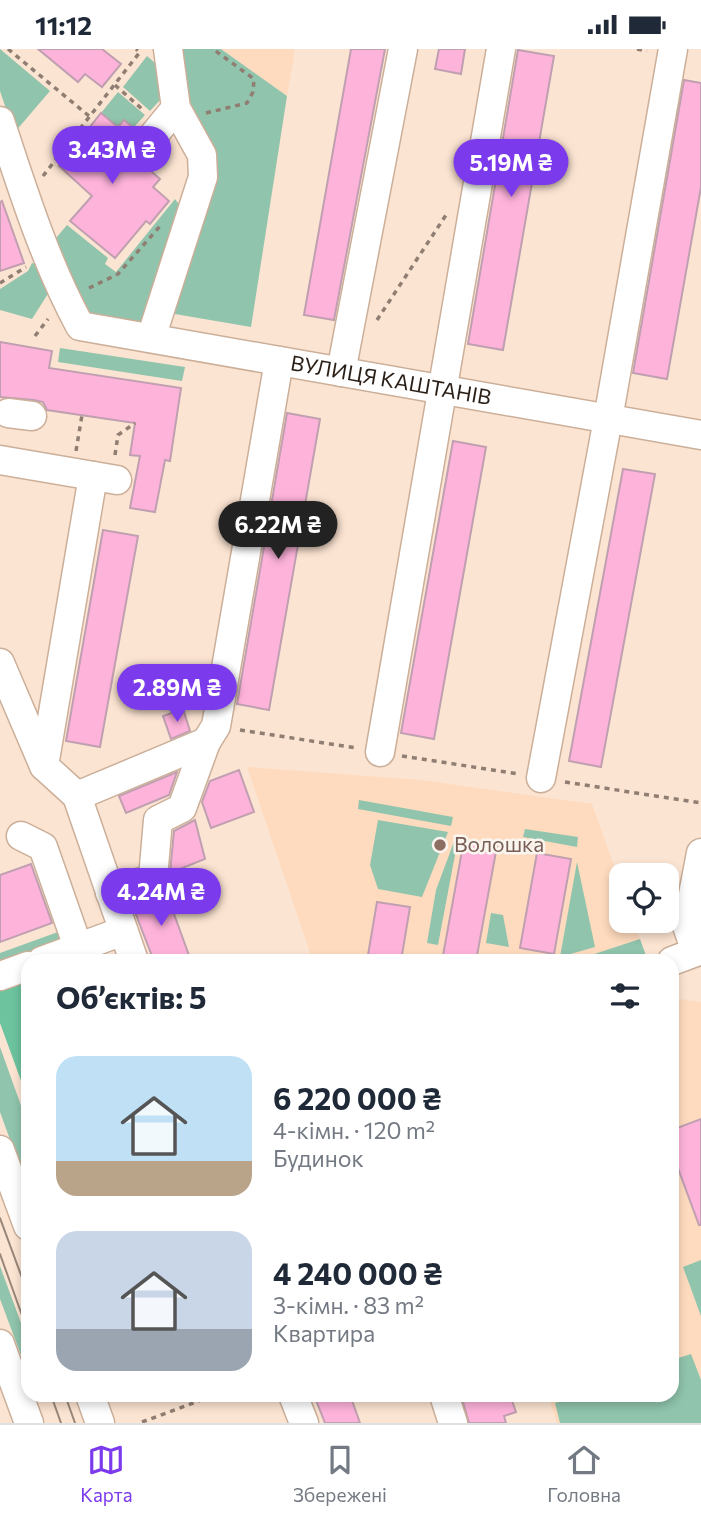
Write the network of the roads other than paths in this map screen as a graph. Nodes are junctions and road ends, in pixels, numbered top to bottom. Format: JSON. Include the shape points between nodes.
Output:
{"nodes":[{"id":1,"x":168,"y":49,"type":"edge"},
{"id":2,"x":403,"y":49,"type":"edge"},
{"id":3,"x":501,"y":49,"type":"edge"},
{"id":4,"x":673,"y":49,"type":"edge"},
{"id":5,"x":0,"y":121,"type":"edge"},
{"id":6,"x":151,"y":338,"type":"junction"},
{"id":7,"x":279,"y":361,"type":"junction"},
{"id":8,"x":341,"y":372,"type":"junction"},
{"id":9,"x":444,"y":390,"type":"junction"},
{"id":10,"x":608,"y":419,"type":"junction"},
{"id":11,"x":701,"y":435,"type":"edge"},
{"id":12,"x":0,"y":460,"type":"edge"},
{"id":13,"x":0,"y":663,"type":"edge"},
{"id":14,"x":211,"y":734,"type":"junction"},
{"id":15,"x":380,"y":752,"type":"road end"},
{"id":16,"x":44,"y":766,"type":"junction"},
{"id":17,"x":541,"y":778,"type":"road end"},
{"id":18,"x":77,"y":796,"type":"junction"},
{"id":19,"x":21,"y":836,"type":"dead end"},
{"id":20,"x":701,"y":853,"type":"edge"},
{"id":21,"x":697,"y":892,"type":"edge"},
{"id":22,"x":110,"y":893,"type":"junction"},
{"id":23,"x":123,"y":931,"type":"junction"},
{"id":24,"x":78,"y":947,"type":"junction"},
{"id":25,"x":60,"y":954,"type":"edge"},
{"id":26,"x":131,"y":954,"type":"edge"},
{"id":27,"x":679,"y":958,"type":"edge"},
{"id":28,"x":21,"y":969,"type":"edge"},
{"id":29,"x":0,"y":977,"type":"edge"},
{"id":30,"x":0,"y":1150,"type":"edge"},
{"id":31,"x":21,"y":1207,"type":"edge"},
{"id":32,"x":0,"y":1344,"type":"edge"},
{"id":33,"x":21,"y":1401,"type":"edge"},
{"id":34,"x":21,"y":1402,"type":"edge"},
{"id":35,"x":92,"y":1402,"type":"edge"},
{"id":36,"x":296,"y":1402,"type":"edge"},
{"id":37,"x":446,"y":1402,"type":"edge"},
{"id":38,"x":29,"y":1423,"type":"edge"},
{"id":39,"x":100,"y":1423,"type":"edge"},
{"id":40,"x":303,"y":1423,"type":"edge"},
{"id":41,"x":453,"y":1423,"type":"edge"}],
"edges":[{"from":1,"to":6,"type":"street","via":[[165,124],[202,155],[203,177]]},
{"from":2,"to":8,"type":"street"},
{"from":3,"to":9,"type":"street"},
{"from":4,"to":10,"type":"street"},
{"from":5,"to":6,"type":"street","name":"ВУЛИЦЯ КАШТАНІВ","via":[[44,249],[80,326]]},
{"from":6,"to":7,"type":"street","name":"ВУЛИЦЯ КАШТАНІВ"},
{"from":7,"to":8,"type":"street","name":"ВУЛИЦЯ КАШТАНІВ"},
{"from":7,"to":14,"type":"street"},
{"from":8,"to":9,"type":"street","name":"ВУЛИЦЯ КАШТАНІВ"},
{"from":9,"to":10,"type":"street","name":"ВУЛИЦЯ КАШТАНІВ"},
{"from":9,"to":15,"type":"street"},
{"from":10,"to":11,"type":"street","name":"ВУЛИЦЯ КАШТАНІВ"},
{"from":10,"to":17,"type":"street"},
{"from":12,"to":16,"type":"street","via":[[98,477]]},
{"from":13,"to":16,"type":"street"},
{"from":14,"to":18,"type":"street"},
{"from":14,"to":22,"type":"street","via":[[182,808],[158,820],[153,878]]},
{"from":16,"to":18,"type":"street"},
{"from":18,"to":22,"type":"street"},
{"from":19,"to":24,"type":"street","via":[[43,847]]},
{"from":20,"to":21,"type":"street"},
{"from":21,"to":27,"type":"street","via":[[687,926],[696,952]]},
{"from":22,"to":23,"type":"street"},
{"from":23,"to":24,"type":"street"},
{"from":23,"to":26,"type":"street"},
{"from":24,"to":25,"type":"street"},
{"from":28,"to":29,"type":"street"},
{"from":30,"to":31,"type":"street"},
{"from":32,"to":33,"type":"street"},
{"from":34,"to":38,"type":"street"},
{"from":35,"to":39,"type":"street"},
{"from":36,"to":40,"type":"street"},
{"from":37,"to":41,"type":"street"}]}
